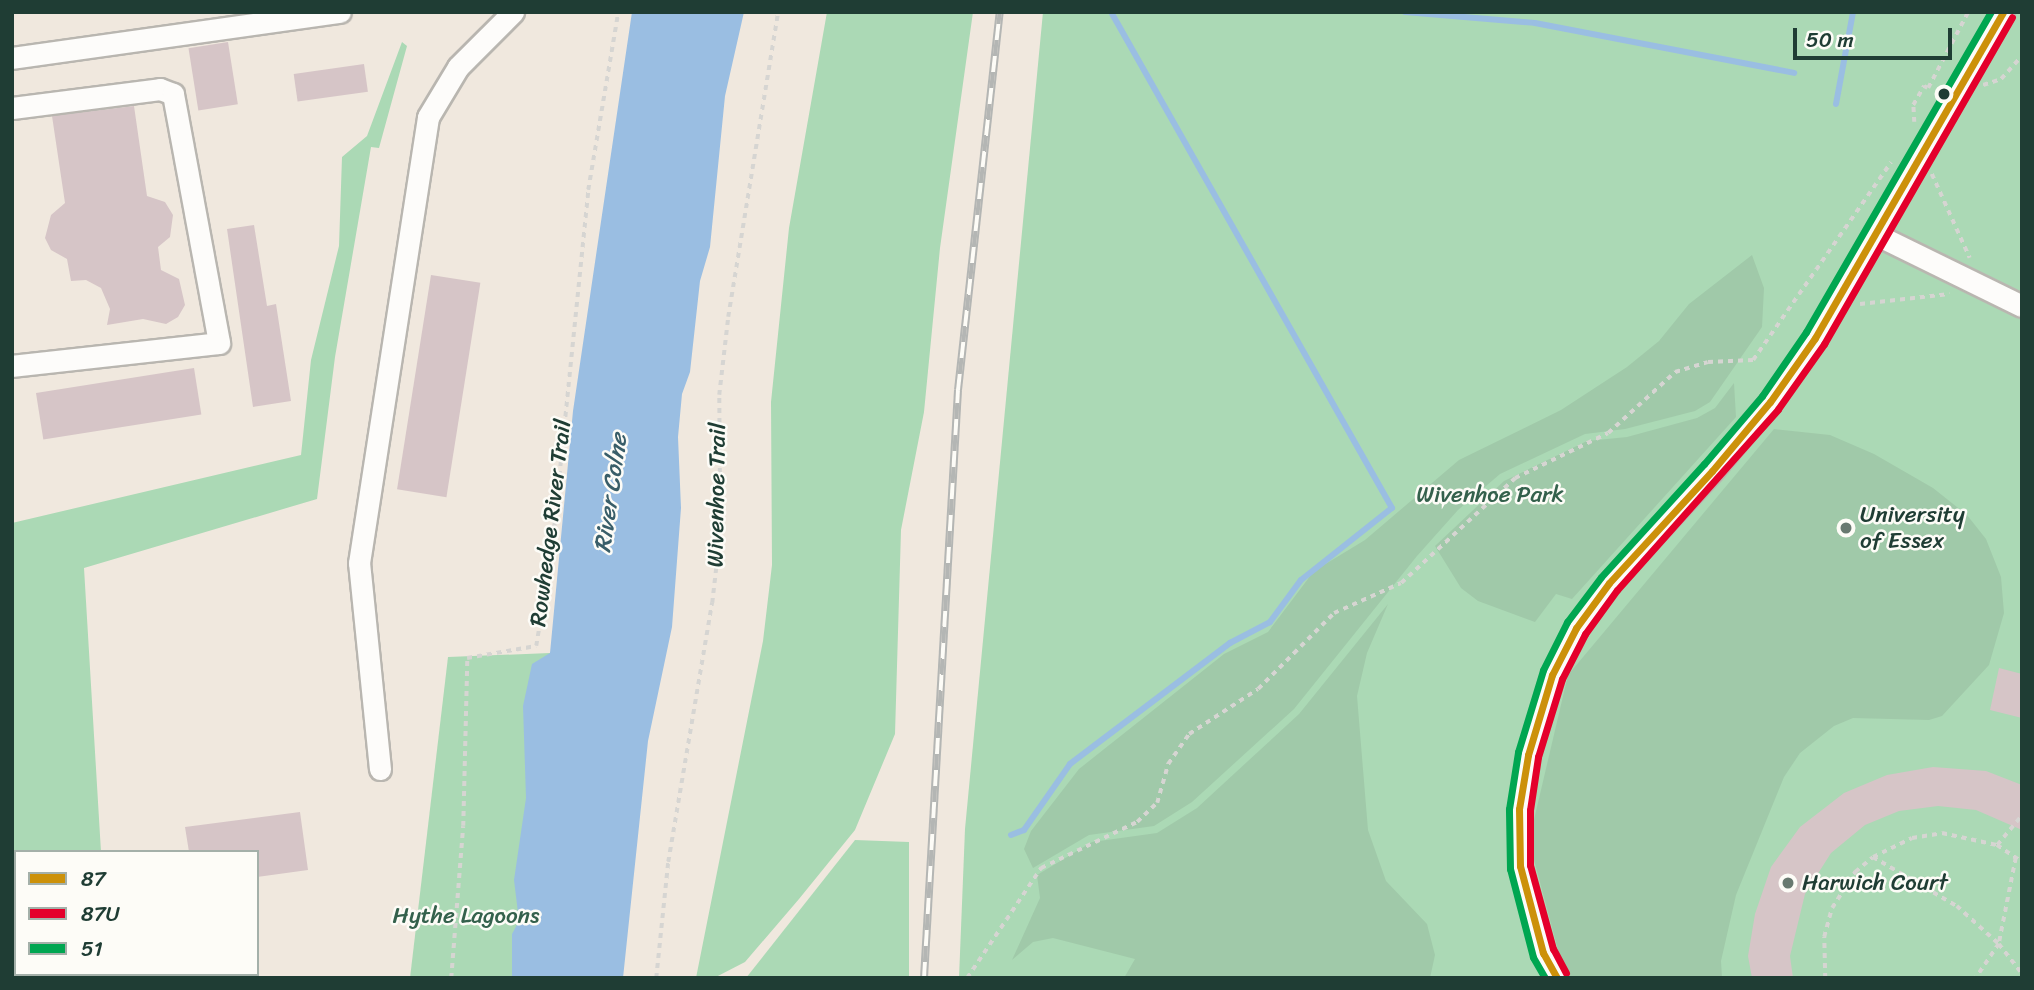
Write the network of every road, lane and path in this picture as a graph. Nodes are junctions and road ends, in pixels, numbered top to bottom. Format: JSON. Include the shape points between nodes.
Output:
{"nodes":[{"id":1,"x":340,"y":12,"type":"edge"},
{"id":2,"x":513,"y":12,"type":"edge"},
{"id":3,"x":618,"y":12,"type":"edge"},
{"id":4,"x":778,"y":12,"type":"edge"},
{"id":5,"x":1968,"y":12,"type":"edge"},
{"id":6,"x":2003,"y":12,"type":"edge"},
{"id":7,"x":2022,"y":56,"type":"edge"},
{"id":8,"x":12,"y":58,"type":"edge"},
{"id":9,"x":1965,"y":85,"type":"junction"},
{"id":10,"x":12,"y":108,"type":"edge"},
{"id":11,"x":1912,"y":134,"type":"dead end"},
{"id":12,"x":1895,"y":161,"type":"dead end"},
{"id":13,"x":1919,"y":165,"type":"junction"},
{"id":14,"x":1877,"y":235,"type":"junction"},
{"id":15,"x":1976,"y":267,"type":"dead end"},
{"id":16,"x":1951,"y":294,"type":"dead end"},
{"id":17,"x":2022,"y":306,"type":"edge"},
{"id":18,"x":1833,"y":307,"type":"junction"},
{"id":19,"x":12,"y":366,"type":"edge"},
{"id":20,"x":380,"y":769,"type":"dead end"},
{"id":21,"x":2022,"y":815,"type":"edge"},
{"id":22,"x":1997,"y":845,"type":"junction"},
{"id":23,"x":1873,"y":857,"type":"junction"},
{"id":24,"x":2016,"y":858,"type":"junction"},
{"id":25,"x":2022,"y":862,"type":"edge"},
{"id":26,"x":1999,"y":944,"type":"junction"},
{"id":27,"x":2022,"y":973,"type":"edge"},
{"id":28,"x":451,"y":978,"type":"edge"},
{"id":29,"x":656,"y":978,"type":"edge"},
{"id":30,"x":967,"y":978,"type":"edge"},
{"id":31,"x":1557,"y":978,"type":"edge"},
{"id":32,"x":1825,"y":978,"type":"edge"},
{"id":33,"x":1976,"y":978,"type":"edge"}],
"edges":[{"from":1,"to":8,"type":"street"},
{"from":2,"to":20,"type":"street","via":[[458,67],[428,117],[359,563]]},
{"from":3,"to":28,"type":"path","name":"Rowhedge River Trail","via":[[588,190],[551,556],[536,646],[467,657],[463,826]]},
{"from":4,"to":29,"type":"path","name":"Wivenhoe Trail","via":[[728,317],[719,395],[720,533],[668,862]]},
{"from":5,"to":11,"type":"path","via":[[1928,88],[1924,86],[1913,105],[1917,111]]},
{"from":6,"to":9,"type":"street"},
{"from":7,"to":9,"type":"path","via":[[1989,85]]},
{"from":9,"to":13,"type":"street"},
{"from":10,"to":19,"type":"street","via":[[160,89],[173,94],[219,343]]},
{"from":12,"to":30,"type":"path","via":[[1886,164],[1753,360],[1708,362],[1675,372],[1608,433],[1515,478],[1401,583],[1334,613],[1258,689],[1189,734],[1168,764],[1157,803],[1137,822],[1041,868]]},
{"from":13,"to":14,"type":"street"},
{"from":13,"to":15,"type":"path","via":[[1936,176]]},
{"from":14,"to":17,"type":"street"},
{"from":14,"to":18,"type":"street"},
{"from":16,"to":18,"type":"path"},
{"from":18,"to":31,"type":"street","via":[[1770,402],[1609,583],[1576,628],[1552,676],[1528,755],[1519,820],[1520,866],[1543,953]]},
{"from":21,"to":22,"type":"path"},
{"from":22,"to":23,"type":"path","via":[[1942,833],[1912,838]]},
{"from":22,"to":24,"type":"path"},
{"from":23,"to":26,"type":"path","via":[[1957,906]]},
{"from":23,"to":32,"type":"path","via":[[1855,873],[1832,908],[1824,937]]},
{"from":24,"to":25,"type":"path"},
{"from":24,"to":26,"type":"path"},
{"from":26,"to":27,"type":"path"},
{"from":26,"to":33,"type":"path"}]}
